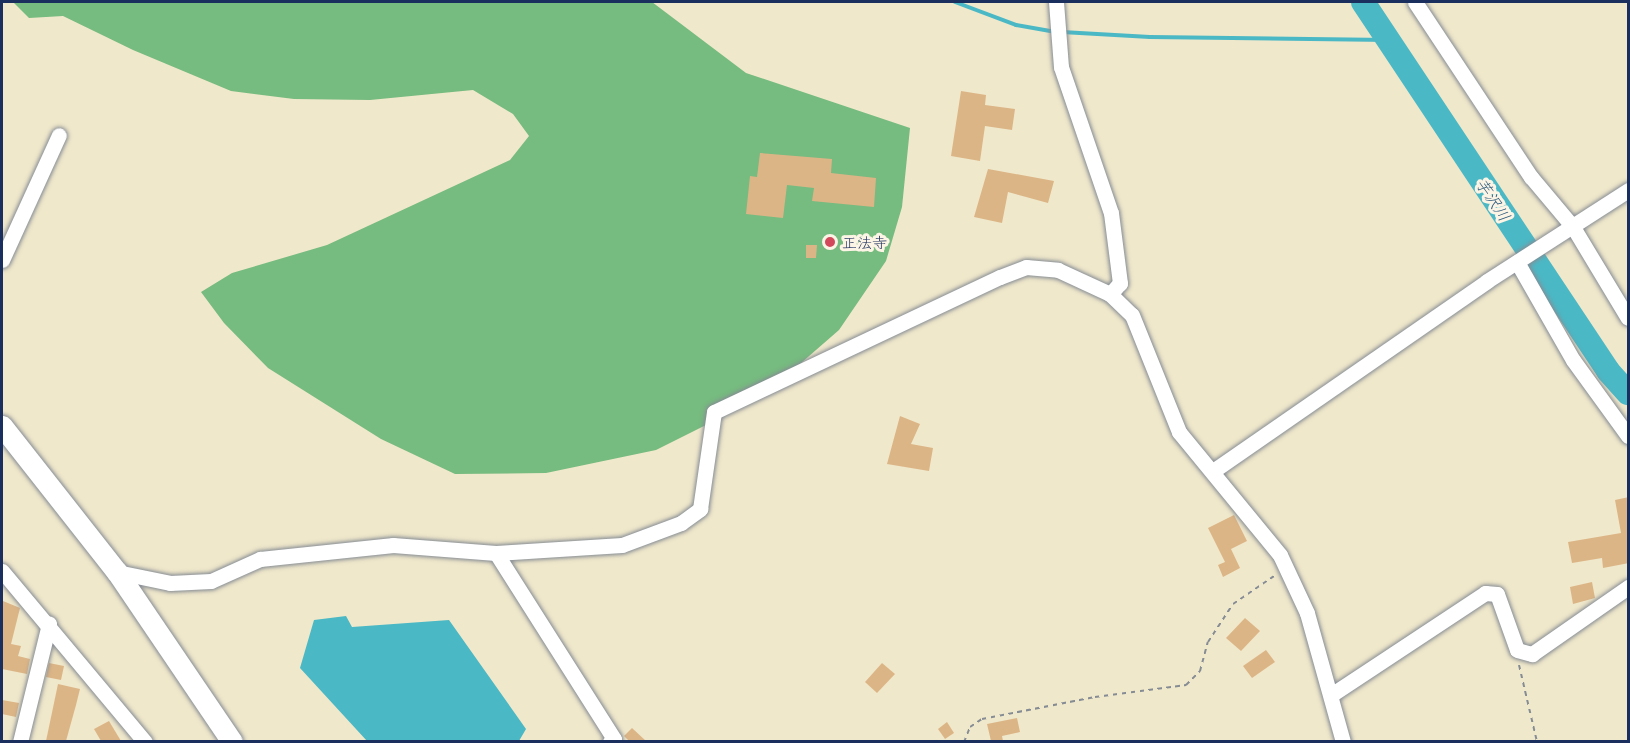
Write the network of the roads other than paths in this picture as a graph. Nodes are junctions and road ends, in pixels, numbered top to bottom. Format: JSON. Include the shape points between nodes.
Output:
{"nodes":[{"id":1,"x":1056,"y":2,"type":"edge"},
{"id":2,"x":1415,"y":2,"type":"edge"},
{"id":3,"x":59,"y":135,"type":"dead end"},
{"id":4,"x":1629,"y":190,"type":"edge"},
{"id":5,"x":1568,"y":230,"type":"junction"},
{"id":6,"x":2,"y":260,"type":"edge"},
{"id":7,"x":1520,"y":260,"type":"junction"},
{"id":8,"x":1110,"y":294,"type":"junction"},
{"id":9,"x":1629,"y":318,"type":"edge"},
{"id":10,"x":2,"y":426,"type":"edge"},
{"id":11,"x":1629,"y":436,"type":"edge"},
{"id":12,"x":1213,"y":471,"type":"junction"},
{"id":13,"x":496,"y":553,"type":"junction"},
{"id":14,"x":2,"y":571,"type":"edge"},
{"id":15,"x":117,"y":572,"type":"junction"},
{"id":16,"x":1629,"y":587,"type":"edge"},
{"id":17,"x":49,"y":624,"type":"junction"},
{"id":18,"x":1331,"y":695,"type":"junction"},
{"id":19,"x":20,"y":741,"type":"edge"},
{"id":20,"x":145,"y":741,"type":"edge"},
{"id":21,"x":232,"y":741,"type":"edge"},
{"id":22,"x":610,"y":741,"type":"edge"},
{"id":23,"x":1342,"y":741,"type":"edge"}],
"edges":[{"from":1,"to":8,"type":"street","via":[[1061,66],[1111,213],[1120,283]]},
{"from":2,"to":5,"type":"street"},
{"from":3,"to":6,"type":"street"},
{"from":4,"to":5,"type":"street"},
{"from":5,"to":7,"type":"street"},
{"from":5,"to":9,"type":"street"},
{"from":7,"to":11,"type":"street","via":[[1573,360]]},
{"from":7,"to":12,"type":"street"},
{"from":8,"to":12,"type":"street","via":[[1132,315],[1179,432]]},
{"from":8,"to":13,"type":"street","via":[[1058,270],[1026,267],[714,412],[700,509],[681,523],[622,545]]},
{"from":10,"to":15,"type":"street"},
{"from":12,"to":18,"type":"street","via":[[1288,569],[1307,613],[1319,666]]},
{"from":13,"to":15,"type":"street","via":[[393,545],[260,559],[211,581],[170,583]]},
{"from":13,"to":22,"type":"street","via":[[614,739]]},
{"from":14,"to":17,"type":"street"},
{"from":15,"to":21,"type":"street"},
{"from":16,"to":18,"type":"street","via":[[1532,654],[1517,650],[1497,594],[1485,593]]},
{"from":17,"to":19,"type":"street"},
{"from":17,"to":20,"type":"street"},
{"from":18,"to":23,"type":"street"}]}
